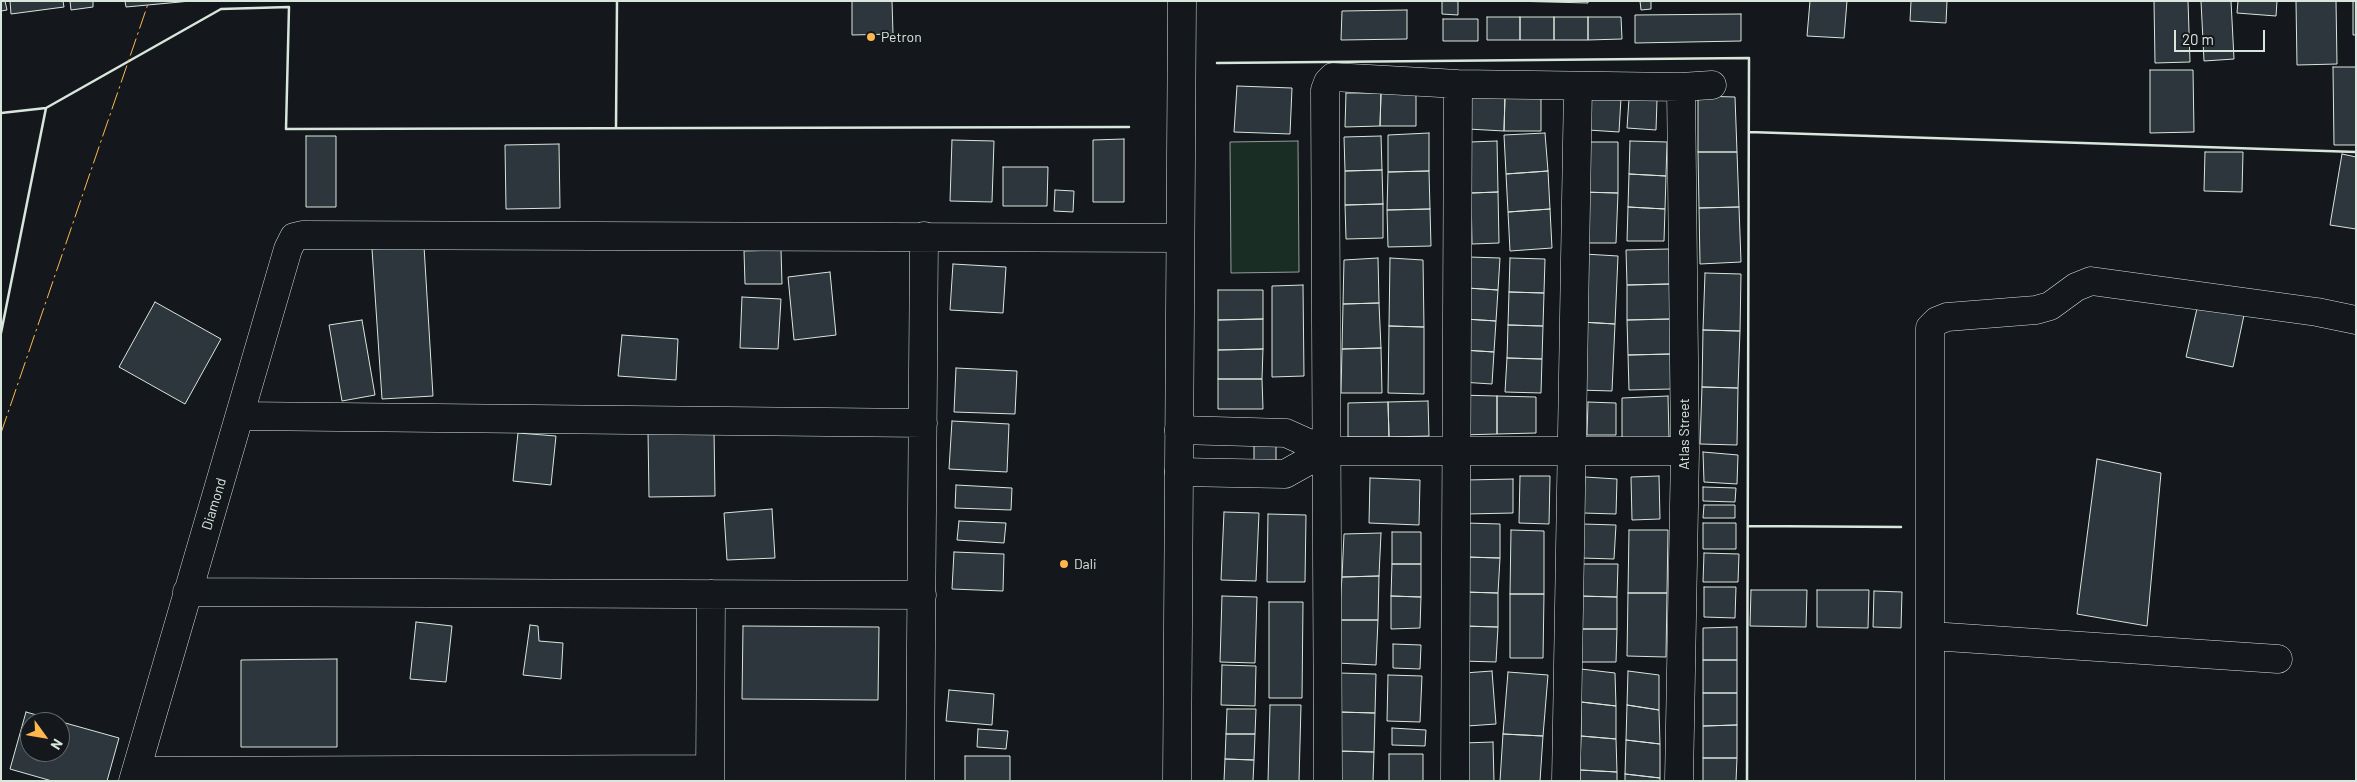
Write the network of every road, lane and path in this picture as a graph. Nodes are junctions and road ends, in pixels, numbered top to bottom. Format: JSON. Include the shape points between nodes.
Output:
{"nodes":[{"id":1,"x":1182,"y":1,"type":"edge"},
{"id":2,"x":1458,"y":84,"type":"junction"},
{"id":3,"x":1712,"y":85,"type":"dead end"},
{"id":4,"x":1578,"y":86,"type":"junction"},
{"id":5,"x":1681,"y":88,"type":"junction"},
{"id":6,"x":924,"y":236,"type":"junction"},
{"id":7,"x":1180,"y":238,"type":"junction"},
{"id":8,"x":2356,"y":320,"type":"edge"},
{"id":9,"x":241,"y":416,"type":"junction"},
{"id":10,"x":923,"y":423,"type":"junction"},
{"id":11,"x":1179,"y":430,"type":"junction"},
{"id":12,"x":1326,"y":451,"type":"junction"},
{"id":13,"x":1457,"y":451,"type":"junction"},
{"id":14,"x":1573,"y":451,"type":"junction"},
{"id":15,"x":1685,"y":451,"type":"junction"},
{"id":16,"x":1179,"y":472,"type":"junction"},
{"id":17,"x":187,"y":592,"type":"junction"},
{"id":18,"x":710,"y":594,"type":"junction"},
{"id":19,"x":922,"y":595,"type":"junction"},
{"id":20,"x":1931,"y":636,"type":"junction"},
{"id":21,"x":2278,"y":658,"type":"dead end"},
{"id":22,"x":710,"y":775,"type":"edge"},
{"id":23,"x":135,"y":776,"type":"edge"},
{"id":24,"x":920,"y":781,"type":"edge"},
{"id":25,"x":1177,"y":781,"type":"edge"},
{"id":26,"x":1328,"y":781,"type":"edge"},
{"id":27,"x":1455,"y":781,"type":"edge"},
{"id":28,"x":1566,"y":781,"type":"edge"},
{"id":29,"x":1679,"y":781,"type":"edge"},
{"id":30,"x":1930,"y":781,"type":"edge"}],
"edges":[{"from":1,"to":7,"type":"street"},
{"from":2,"to":4,"type":"street"},
{"from":2,"to":12,"type":"street","via":[[1333,77],[1324,90]]},
{"from":2,"to":13,"type":"street"},
{"from":3,"to":5,"type":"street"},
{"from":4,"to":5,"type":"street"},
{"from":4,"to":14,"type":"street"},
{"from":5,"to":15,"type":"street","name":"Atlas Street"},
{"from":6,"to":7,"type":"street"},
{"from":6,"to":9,"type":"street","name":"Diamond","via":[[294,237],[288,248]]},
{"from":6,"to":10,"type":"street"},
{"from":7,"to":11,"type":"street"},
{"from":8,"to":20,"type":"street","via":[[2091,281],[2076,287],[2050,306],[2036,310],[1937,320],[1930,328]]},
{"from":9,"to":10,"type":"street"},
{"from":9,"to":17,"type":"street","name":"Diamond"},
{"from":10,"to":19,"type":"street"},
{"from":11,"to":12,"type":"street","via":[[1286,433]]},
{"from":11,"to":16,"type":"street"},
{"from":12,"to":13,"type":"street"},
{"from":12,"to":16,"type":"street","via":[[1285,474]]},
{"from":12,"to":26,"type":"street"},
{"from":13,"to":14,"type":"street"},
{"from":13,"to":27,"type":"street"},
{"from":14,"to":15,"type":"street"},
{"from":14,"to":28,"type":"street"},
{"from":15,"to":29,"type":"street","name":"Atlas Street"},
{"from":16,"to":25,"type":"street"},
{"from":17,"to":18,"type":"street"},
{"from":17,"to":23,"type":"street","name":"Diamond"},
{"from":18,"to":19,"type":"street"},
{"from":18,"to":22,"type":"street"},
{"from":19,"to":24,"type":"street"},
{"from":20,"to":21,"type":"street"},
{"from":20,"to":30,"type":"street"},
{"from":22,"to":23,"type":"street"}]}
